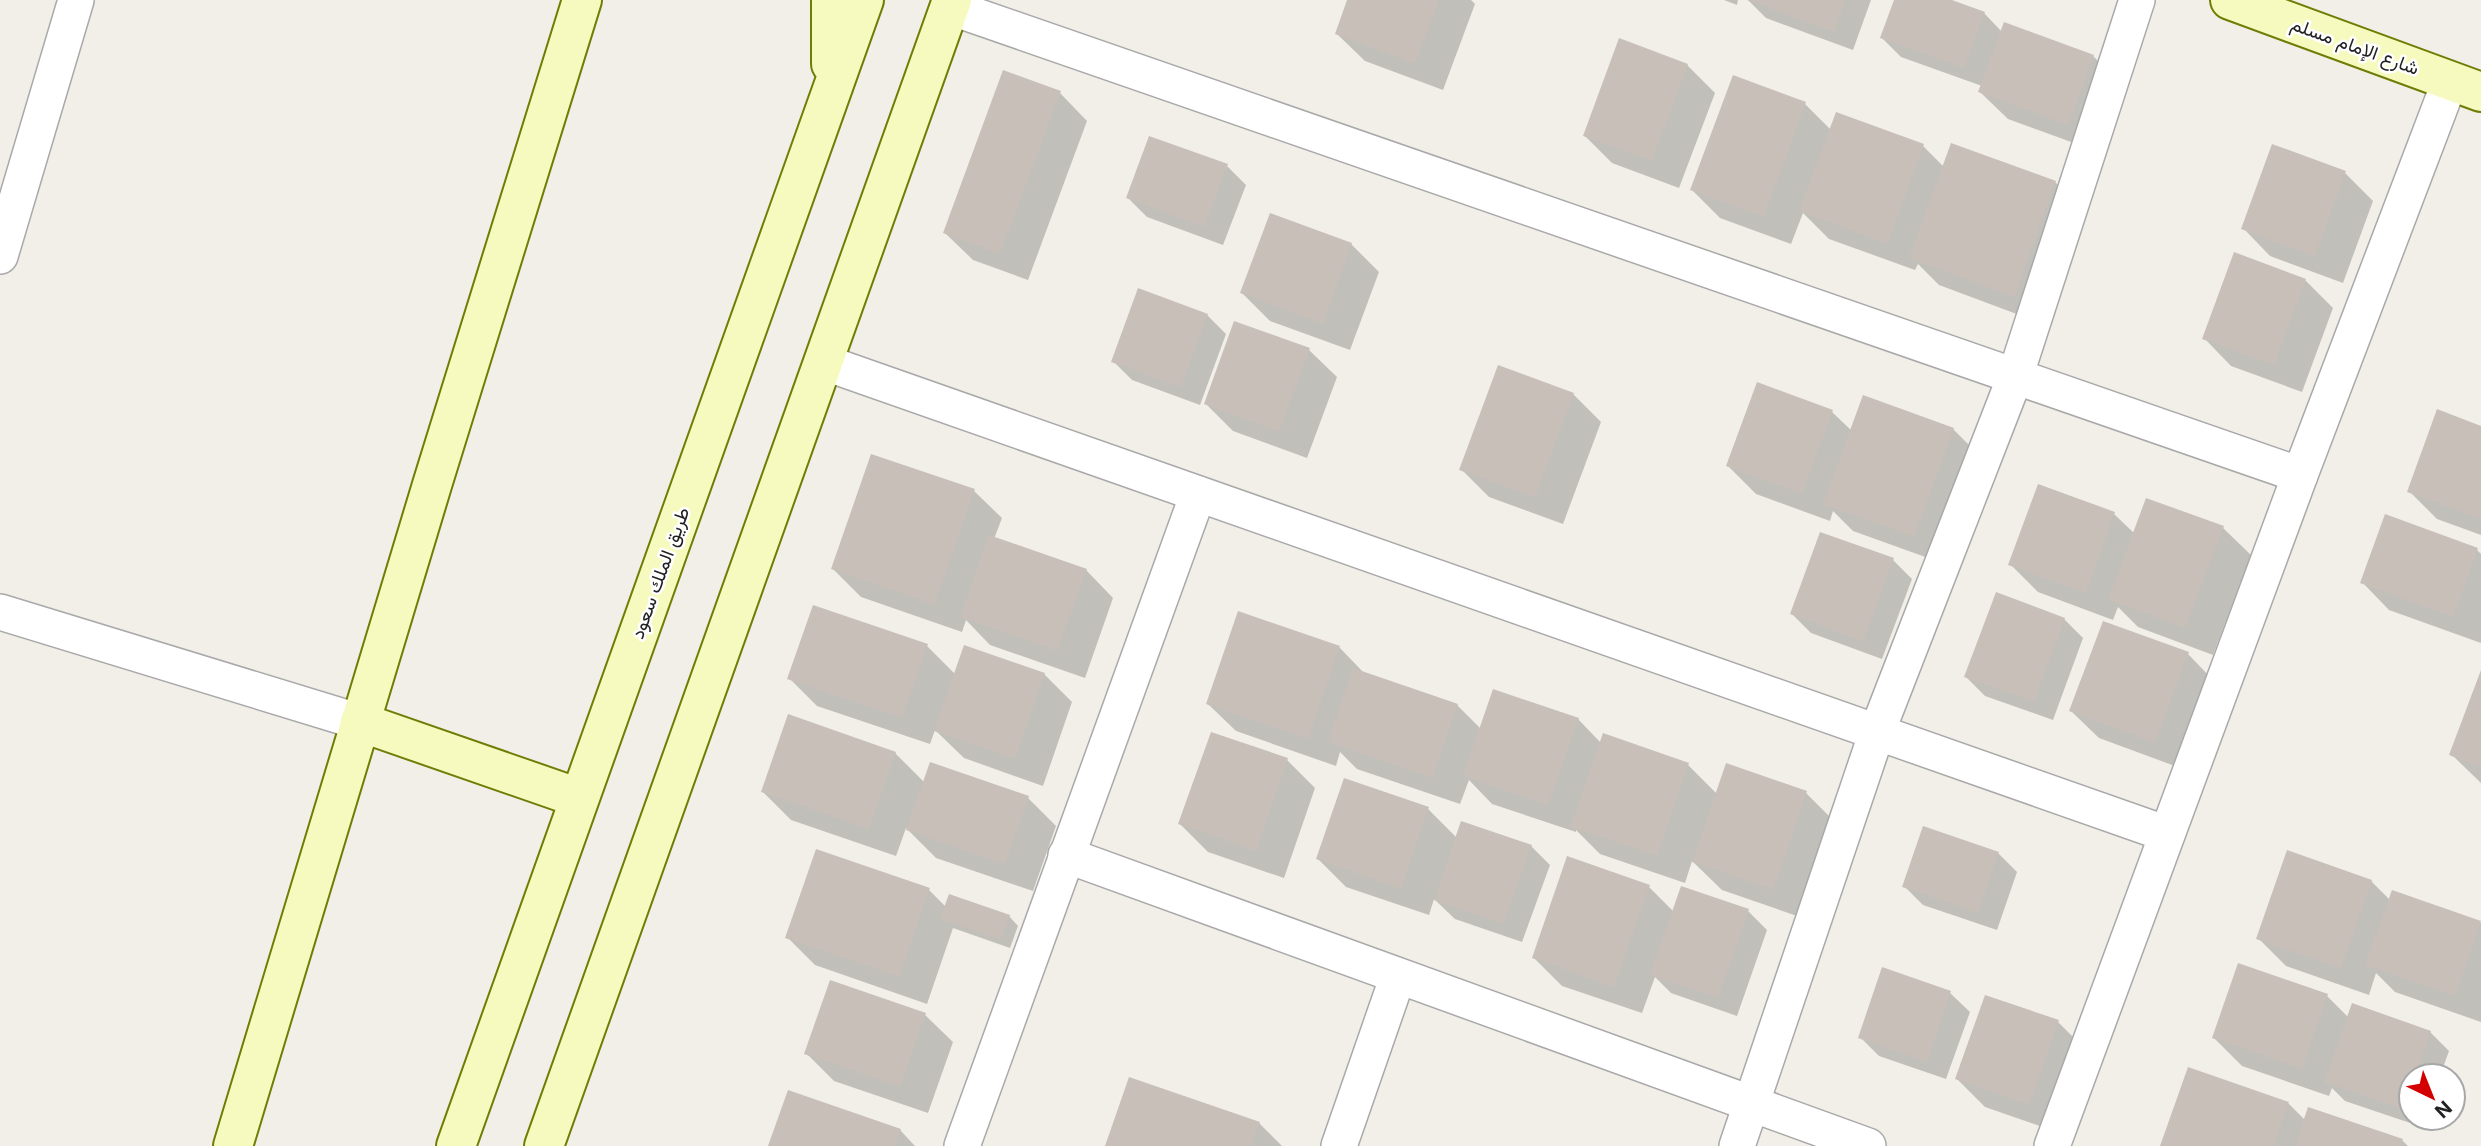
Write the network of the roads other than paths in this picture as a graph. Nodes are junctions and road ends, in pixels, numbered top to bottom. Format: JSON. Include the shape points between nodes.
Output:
{"nodes":[{"id":1,"x":76,"y":0,"type":"edge"},
{"id":2,"x":582,"y":0,"type":"edge"},
{"id":3,"x":831,"y":0,"type":"edge"},
{"id":4,"x":864,"y":0,"type":"edge"},
{"id":5,"x":2137,"y":0,"type":"edge"},
{"id":6,"x":2230,"y":0,"type":"edge"},
{"id":7,"x":951,"y":4,"type":"edge"},
{"id":8,"x":2466,"y":86,"type":"edge"},
{"id":9,"x":831,"y":92,"type":"junction"},
{"id":10,"x":3,"y":238,"type":"edge"},
{"id":11,"x":823,"y":362,"type":"junction"},
{"id":12,"x":2015,"y":377,"type":"junction"},
{"id":13,"x":2300,"y":475,"type":"junction"},
{"id":14,"x":1198,"y":494,"type":"junction"},
{"id":15,"x":0,"y":612,"type":"edge"},
{"id":16,"x":360,"y":722,"type":"junction"},
{"id":17,"x":1877,"y":732,"type":"junction"},
{"id":18,"x":579,"y":798,"type":"junction"},
{"id":19,"x":2167,"y":834,"type":"junction"},
{"id":20,"x":1066,"y":855,"type":"junction"},
{"id":21,"x":1398,"y":976,"type":"junction"},
{"id":22,"x":1752,"y":1104,"type":"junction"},
{"id":23,"x":233,"y":1146,"type":"edge"},
{"id":24,"x":456,"y":1146,"type":"edge"},
{"id":25,"x":544,"y":1146,"type":"edge"},
{"id":26,"x":962,"y":1146,"type":"edge"},
{"id":27,"x":1339,"y":1146,"type":"edge"},
{"id":28,"x":1737,"y":1146,"type":"edge"},
{"id":29,"x":1868,"y":1146,"type":"edge"},
{"id":30,"x":2052,"y":1146,"type":"edge"}],
"edges":[{"from":1,"to":10,"type":"street"},
{"from":2,"to":16,"type":"main road"},
{"from":3,"to":9,"type":"main road"},
{"from":4,"to":9,"type":"main road","name":"طريق الملك سعود"},
{"from":5,"to":12,"type":"street"},
{"from":6,"to":8,"type":"main road","name":"شارع الإمام مسلم"},
{"from":7,"to":11,"type":"main road"},
{"from":7,"to":12,"type":"street"},
{"from":8,"to":13,"type":"street"},
{"from":9,"to":18,"type":"main road","name":"طريق الملك سعود"},
{"from":11,"to":14,"type":"street"},
{"from":11,"to":25,"type":"main road"},
{"from":12,"to":13,"type":"street"},
{"from":12,"to":17,"type":"street"},
{"from":13,"to":19,"type":"street"},
{"from":14,"to":17,"type":"street"},
{"from":14,"to":20,"type":"street"},
{"from":15,"to":16,"type":"street"},
{"from":16,"to":18,"type":"main road"},
{"from":16,"to":23,"type":"main road"},
{"from":17,"to":19,"type":"street"},
{"from":17,"to":22,"type":"street"},
{"from":18,"to":24,"type":"main road","name":"طريق الملك سعود"},
{"from":19,"to":30,"type":"street"},
{"from":20,"to":21,"type":"street"},
{"from":20,"to":26,"type":"street"},
{"from":21,"to":22,"type":"street"},
{"from":21,"to":27,"type":"street"},
{"from":22,"to":28,"type":"street"},
{"from":22,"to":29,"type":"street"}]}
